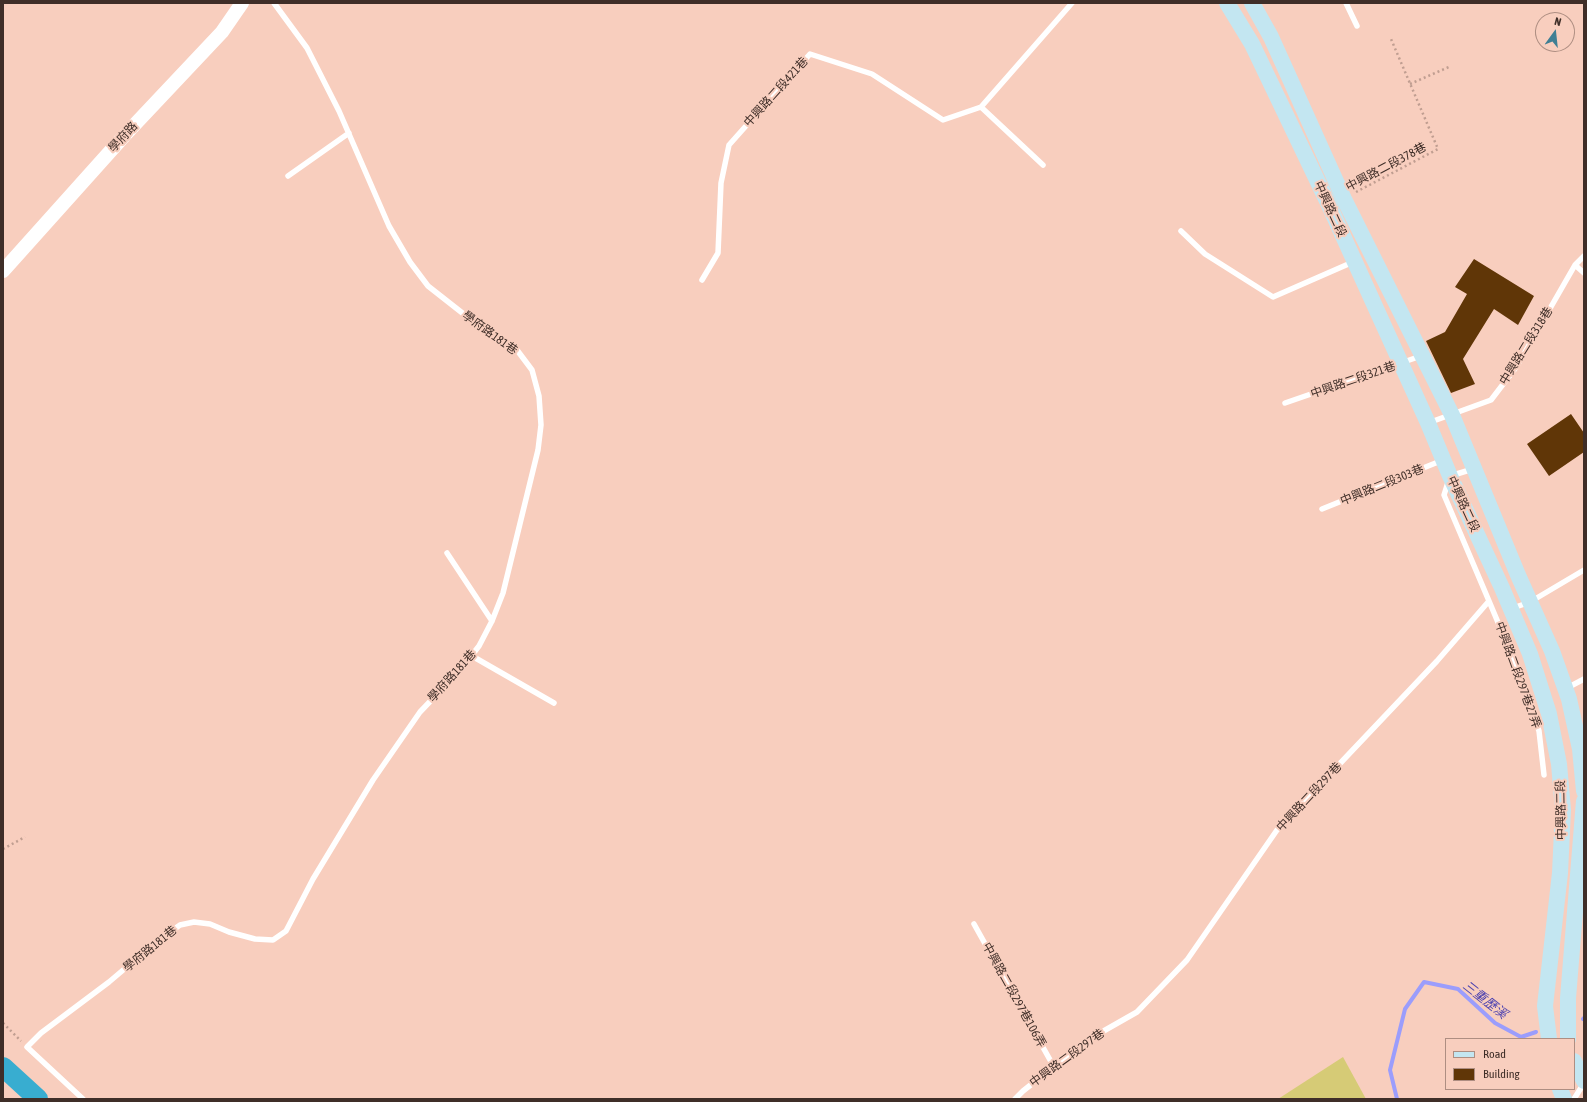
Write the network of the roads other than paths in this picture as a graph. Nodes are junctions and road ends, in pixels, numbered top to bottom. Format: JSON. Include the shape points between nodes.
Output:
{"nodes":[{"id":1,"x":242,"y":3,"type":"edge"},
{"id":2,"x":274,"y":3,"type":"edge"},
{"id":3,"x":1072,"y":3,"type":"edge"},
{"id":4,"x":1227,"y":3,"type":"edge"},
{"id":5,"x":1252,"y":3,"type":"edge"},
{"id":6,"x":1346,"y":3,"type":"edge"},
{"id":7,"x":1357,"y":26,"type":"dead end"},
{"id":8,"x":981,"y":107,"type":"junction"},
{"id":9,"x":349,"y":133,"type":"junction"},
{"id":10,"x":1043,"y":165,"type":"dead end"},
{"id":11,"x":288,"y":176,"type":"dead end"},
{"id":12,"x":1336,"y":202,"type":"junction"},
{"id":13,"x":1181,"y":231,"type":"dead end"},
{"id":14,"x":1584,"y":256,"type":"edge"},
{"id":15,"x":1355,"y":262,"type":"junction"},
{"id":16,"x":1575,"y":265,"type":"junction"},
{"id":17,"x":3,"y":271,"type":"edge"},
{"id":18,"x":1584,"y":273,"type":"edge"},
{"id":19,"x":702,"y":280,"type":"dead end"},
{"id":20,"x":1421,"y":356,"type":"junction"},
{"id":21,"x":1401,"y":363,"type":"junction"},
{"id":22,"x":1285,"y":403,"type":"dead end"},
{"id":23,"x":1452,"y":415,"type":"junction"},
{"id":24,"x":1428,"y":423,"type":"junction"},
{"id":25,"x":1443,"y":460,"type":"junction"},
{"id":26,"x":1474,"y":469,"type":"junction"},
{"id":27,"x":1450,"y":476,"type":"junction"},
{"id":28,"x":1322,"y":509,"type":"dead end"},
{"id":29,"x":446,"y":553,"type":"dead end"},
{"id":30,"x":1584,"y":570,"type":"edge"},
{"id":31,"x":1489,"y":600,"type":"junction"},
{"id":32,"x":1530,"y":602,"type":"junction"},
{"id":33,"x":1511,"y":608,"type":"junction"},
{"id":34,"x":492,"y":621,"type":"junction"},
{"id":35,"x":472,"y":656,"type":"junction"},
{"id":36,"x":1584,"y":679,"type":"edge"},
{"id":37,"x":1565,"y":689,"type":"junction"},
{"id":38,"x":554,"y":703,"type":"dead end"},
{"id":39,"x":1544,"y":775,"type":"dead end"},
{"id":40,"x":1584,"y":790,"type":"edge"},
{"id":41,"x":1584,"y":801,"type":"edge"},
{"id":42,"x":1572,"y":878,"type":"edge"},
{"id":43,"x":974,"y":924,"type":"dead end"},
{"id":44,"x":1549,"y":1038,"type":"edge"},
{"id":45,"x":1568,"y":1038,"type":"edge"},
{"id":46,"x":1575,"y":1062,"type":"edge"},
{"id":47,"x":1054,"y":1067,"type":"junction"},
{"id":48,"x":3,"y":1068,"type":"edge"},
{"id":49,"x":1584,"y":1082,"type":"edge"},
{"id":50,"x":38,"y":1099,"type":"edge"},
{"id":51,"x":83,"y":1099,"type":"edge"},
{"id":52,"x":1015,"y":1099,"type":"edge"},
{"id":53,"x":1574,"y":1099,"type":"edge"}],
"edges":[{"from":1,"to":17,"type":"street","name":"學府路","via":[[222,32]]},
{"from":2,"to":9,"type":"lane","name":"學府路181巷","via":[[307,48]]},
{"from":3,"to":8,"type":"lane","name":"中興路二段421巷"},
{"from":4,"to":12,"type":"main road","name":"中興路二段","via":[[1252,44]]},
{"from":5,"to":12,"type":"main road","name":"中興路二段","via":[[1271,37]]},
{"from":6,"to":7,"type":"lane"},
{"from":8,"to":10,"type":"lane"},
{"from":8,"to":19,"type":"lane","name":"中興路二段421巷","via":[[943,120],[872,74],[810,54],[729,144],[721,183],[718,253]]},
{"from":9,"to":11,"type":"lane"},
{"from":9,"to":34,"type":"lane","name":"學府路181巷","via":[[389,226],[410,262],[428,286],[517,350],[532,370],[539,396],[542,425],[503,594]]},
{"from":12,"to":15,"type":"main road","name":"中興路二段"},
{"from":12,"to":20,"type":"main road","name":"中興路二段"},
{"from":13,"to":15,"type":"lane","via":[[1205,254],[1273,297]]},
{"from":14,"to":16,"type":"lane","name":"中興路二段318巷"},
{"from":15,"to":21,"type":"main road","name":"中興路二段"},
{"from":16,"to":18,"type":"lane"},
{"from":16,"to":23,"type":"lane","name":"中興路二段318巷","via":[[1517,366],[1491,400]]},
{"from":20,"to":21,"type":"lane","name":"中興路二段321巷"},
{"from":20,"to":23,"type":"main road","name":"中興路二段"},
{"from":21,"to":22,"type":"lane","name":"中興路二段321巷"},
{"from":21,"to":24,"type":"main road","name":"中興路二段"},
{"from":23,"to":24,"type":"lane","name":"中興路二段318巷"},
{"from":23,"to":26,"type":"main road","name":"中興路二段"},
{"from":24,"to":25,"type":"main road","name":"中興路二段"},
{"from":25,"to":27,"type":"main road","name":"中興路二段"},
{"from":25,"to":28,"type":"lane","name":"中興路二段303巷"},
{"from":26,"to":27,"type":"lane"},
{"from":26,"to":32,"type":"main road","name":"中興路二段"},
{"from":27,"to":31,"type":"lane","via":[[1444,495]]},
{"from":27,"to":33,"type":"main road","name":"中興路二段"},
{"from":29,"to":34,"type":"lane"},
{"from":30,"to":32,"type":"lane"},
{"from":31,"to":39,"type":"lane","name":"中興路二段297巷27弄","via":[[1518,670],[1539,731]]},
{"from":31,"to":47,"type":"lane","name":"中興路二段297巷","via":[[1437,661],[1277,830],[1187,960],[1137,1012],[1086,1041]]},
{"from":32,"to":33,"type":"lane"},
{"from":32,"to":37,"type":"main road","name":"中興路二段"},
{"from":33,"to":42,"type":"main road","name":"中興路二段","via":[[1530,654],[1549,714],[1559,764]]},
{"from":34,"to":35,"type":"lane","name":"學府路181巷"},
{"from":35,"to":38,"type":"lane"},
{"from":35,"to":51,"type":"lane","name":"學府路181巷","via":[[420,712],[373,780],[313,879],[286,931],[273,940],[255,939],[210,924],[194,922],[180,925],[41,1033],[27,1047]]},
{"from":36,"to":37,"type":"lane"},
{"from":37,"to":40,"type":"main road","name":"中興路二段","via":[[1580,749]]},
{"from":41,"to":42,"type":"main road","name":"中興路二段"},
{"from":42,"to":44,"type":"main road","name":"中興路二段","via":[[1545,1006]]},
{"from":42,"to":45,"type":"main road","name":"中興路二段"},
{"from":43,"to":47,"type":"lane","name":"中興路二段297巷106弄"},
{"from":46,"to":49,"type":"main road"},
{"from":47,"to":52,"type":"lane","name":"中興路二段297巷"},
{"from":48,"to":50,"type":"highway"},
{"from":49,"to":53,"type":"lane"}]}
